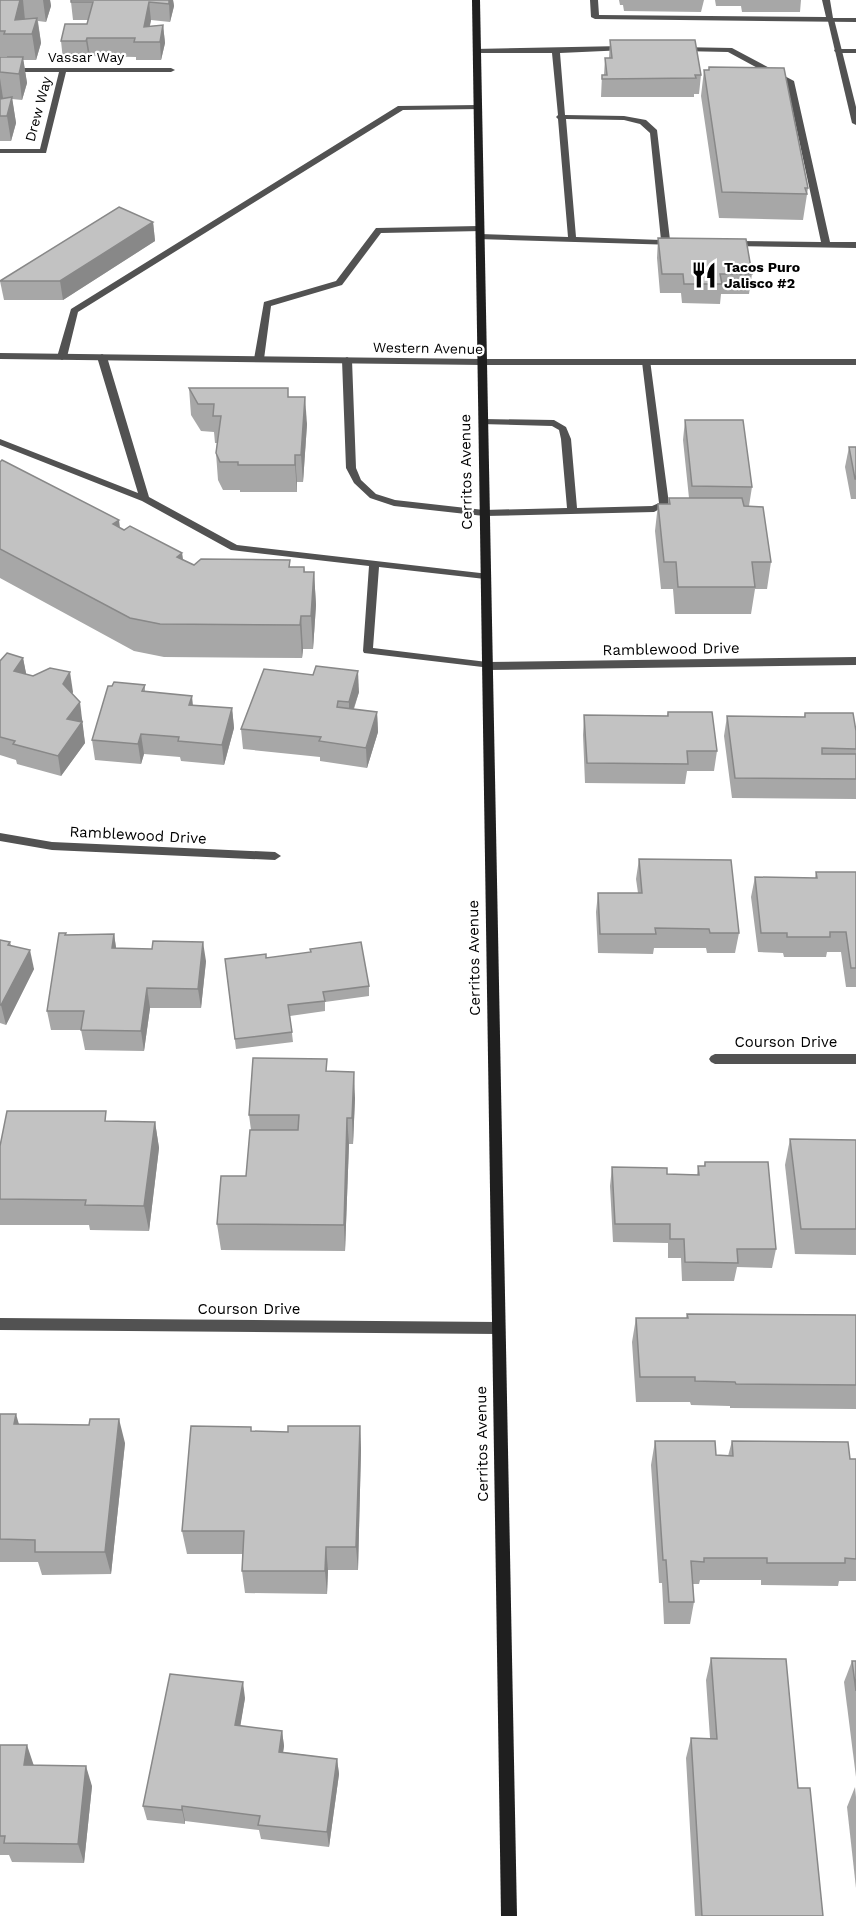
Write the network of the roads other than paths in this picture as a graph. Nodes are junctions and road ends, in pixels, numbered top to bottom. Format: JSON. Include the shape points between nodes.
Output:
{"nodes":[{"id":1,"x":476,"y":0,"type":"edge"},
{"id":2,"x":594,"y":0,"type":"edge"},
{"id":3,"x":826,"y":0,"type":"edge"},
{"id":4,"x":830,"y":19,"type":"junction"},
{"id":5,"x":856,"y":20,"type":"edge"},
{"id":6,"x":631,"y":48,"type":"edge"},
{"id":7,"x":674,"y":49,"type":"edge"},
{"id":8,"x":477,"y":51,"type":"junction"},
{"id":9,"x":556,"y":51,"type":"junction"},
{"id":10,"x":838,"y":51,"type":"junction"},
{"id":11,"x":856,"y":51,"type":"edge"},
{"id":12,"x":0,"y":70,"type":"edge"},
{"id":13,"x":63,"y":70,"type":"junction"},
{"id":14,"x":171,"y":70,"type":"dead end"},
{"id":15,"x":478,"y":107,"type":"junction"},
{"id":16,"x":560,"y":117,"type":"junction"},
{"id":17,"x":856,"y":123,"type":"edge"},
{"id":18,"x":0,"y":152,"type":"edge"},
{"id":19,"x":479,"y":233,"type":"junction"},
{"id":20,"x":572,"y":238,"type":"junction"},
{"id":21,"x":666,"y":243,"type":"junction"},
{"id":22,"x":678,"y":243,"type":"edge"},
{"id":23,"x":723,"y":244,"type":"edge"},
{"id":24,"x":826,"y":245,"type":"junction"},
{"id":25,"x":856,"y":245,"type":"edge"},
{"id":26,"x":0,"y":356,"type":"edge"},
{"id":27,"x":62,"y":357,"type":"junction"},
{"id":28,"x":102,"y":357,"type":"junction"},
{"id":29,"x":259,"y":359,"type":"junction"},
{"id":30,"x":347,"y":360,"type":"junction"},
{"id":31,"x":482,"y":362,"type":"junction"},
{"id":32,"x":647,"y":362,"type":"junction"},
{"id":33,"x":856,"y":362,"type":"edge"},
{"id":34,"x":483,"y":422,"type":"junction"},
{"id":35,"x":0,"y":442,"type":"edge"},
{"id":36,"x":145,"y":499,"type":"junction"},
{"id":37,"x":572,"y":510,"type":"junction"},
{"id":38,"x":484,"y":513,"type":"junction"},
{"id":39,"x":374,"y":564,"type":"junction"},
{"id":40,"x":485,"y":576,"type":"junction"},
{"id":41,"x":856,"y":661,"type":"edge"},
{"id":42,"x":487,"y":666,"type":"junction"},
{"id":43,"x":0,"y":837,"type":"edge"},
{"id":44,"x":275,"y":856,"type":"dead end"},
{"id":45,"x":715,"y":1059,"type":"dead end"},
{"id":46,"x":856,"y":1059,"type":"edge"},
{"id":47,"x":0,"y":1324,"type":"edge"},
{"id":48,"x":498,"y":1328,"type":"junction"},
{"id":49,"x":509,"y":1916,"type":"edge"}],
"edges":[{"from":1,"to":8,"type":"main road","name":"Cerritos Avenue"},
{"from":2,"to":4,"type":"street","via":[[595,17]]},
{"from":3,"to":4,"type":"street"},
{"from":4,"to":5,"type":"street"},
{"from":4,"to":10,"type":"street"},
{"from":6,"to":9,"type":"street"},
{"from":7,"to":24,"type":"street","via":[[729,50],[791,83]]},
{"from":8,"to":9,"type":"street"},
{"from":8,"to":15,"type":"main road","name":"Cerritos Avenue"},
{"from":9,"to":16,"type":"street"},
{"from":10,"to":11,"type":"street"},
{"from":10,"to":17,"type":"street"},
{"from":12,"to":13,"type":"street","name":"Vassar Way"},
{"from":13,"to":14,"type":"street","name":"Vassar Way"},
{"from":13,"to":18,"type":"street","name":"Drew Way","via":[[43,152]]},
{"from":15,"to":19,"type":"main road","name":"Cerritos Avenue"},
{"from":15,"to":27,"type":"street","via":[[401,108],[74,311]]},
{"from":16,"to":20,"type":"street"},
{"from":16,"to":21,"type":"street","via":[[624,118],[642,122],[654,132]]},
{"from":19,"to":20,"type":"street"},
{"from":19,"to":29,"type":"street","via":[[379,230],[339,283],[267,304]]},
{"from":19,"to":31,"type":"main road","name":"Cerritos Avenue"},
{"from":20,"to":21,"type":"street"},
{"from":21,"to":22,"type":"street"},
{"from":23,"to":24,"type":"street"},
{"from":24,"to":25,"type":"street"},
{"from":26,"to":27,"type":"street","name":"Western Avenue"},
{"from":27,"to":28,"type":"street","name":"Western Avenue"},
{"from":28,"to":29,"type":"street","name":"Western Avenue"},
{"from":28,"to":36,"type":"street"},
{"from":29,"to":30,"type":"street","name":"Western Avenue"},
{"from":30,"to":31,"type":"street","name":"Western Avenue"},
{"from":30,"to":38,"type":"street","via":[[351,468],[357,481],[373,496],[394,503]]},
{"from":31,"to":32,"type":"street","name":"Western Avenue"},
{"from":31,"to":34,"type":"main road","name":"Cerritos Avenue"},
{"from":32,"to":33,"type":"street","name":"Western Avenue"},
{"from":32,"to":37,"type":"street","via":[[664,504],[654,509]]},
{"from":34,"to":37,"type":"street","via":[[554,423],[563,429]]},
{"from":34,"to":38,"type":"main road","name":"Cerritos Avenue"},
{"from":35,"to":36,"type":"street"},
{"from":36,"to":39,"type":"street","via":[[235,548]]},
{"from":37,"to":38,"type":"street"},
{"from":38,"to":40,"type":"main road","name":"Cerritos Avenue"},
{"from":39,"to":40,"type":"street"},
{"from":39,"to":42,"type":"street","name":"Ramblewood Drive","via":[[368,651]]},
{"from":40,"to":42,"type":"main road","name":"Cerritos Avenue"},
{"from":41,"to":42,"type":"street","name":"Ramblewood Drive"},
{"from":42,"to":48,"type":"main road","name":"Cerritos Avenue"},
{"from":43,"to":44,"type":"street","name":"Ramblewood Drive","via":[[52,846]]},
{"from":45,"to":46,"type":"street","name":"Courson Drive"},
{"from":47,"to":48,"type":"street","name":"Courson Drive"},
{"from":48,"to":49,"type":"main road","name":"Cerritos Avenue"}]}
